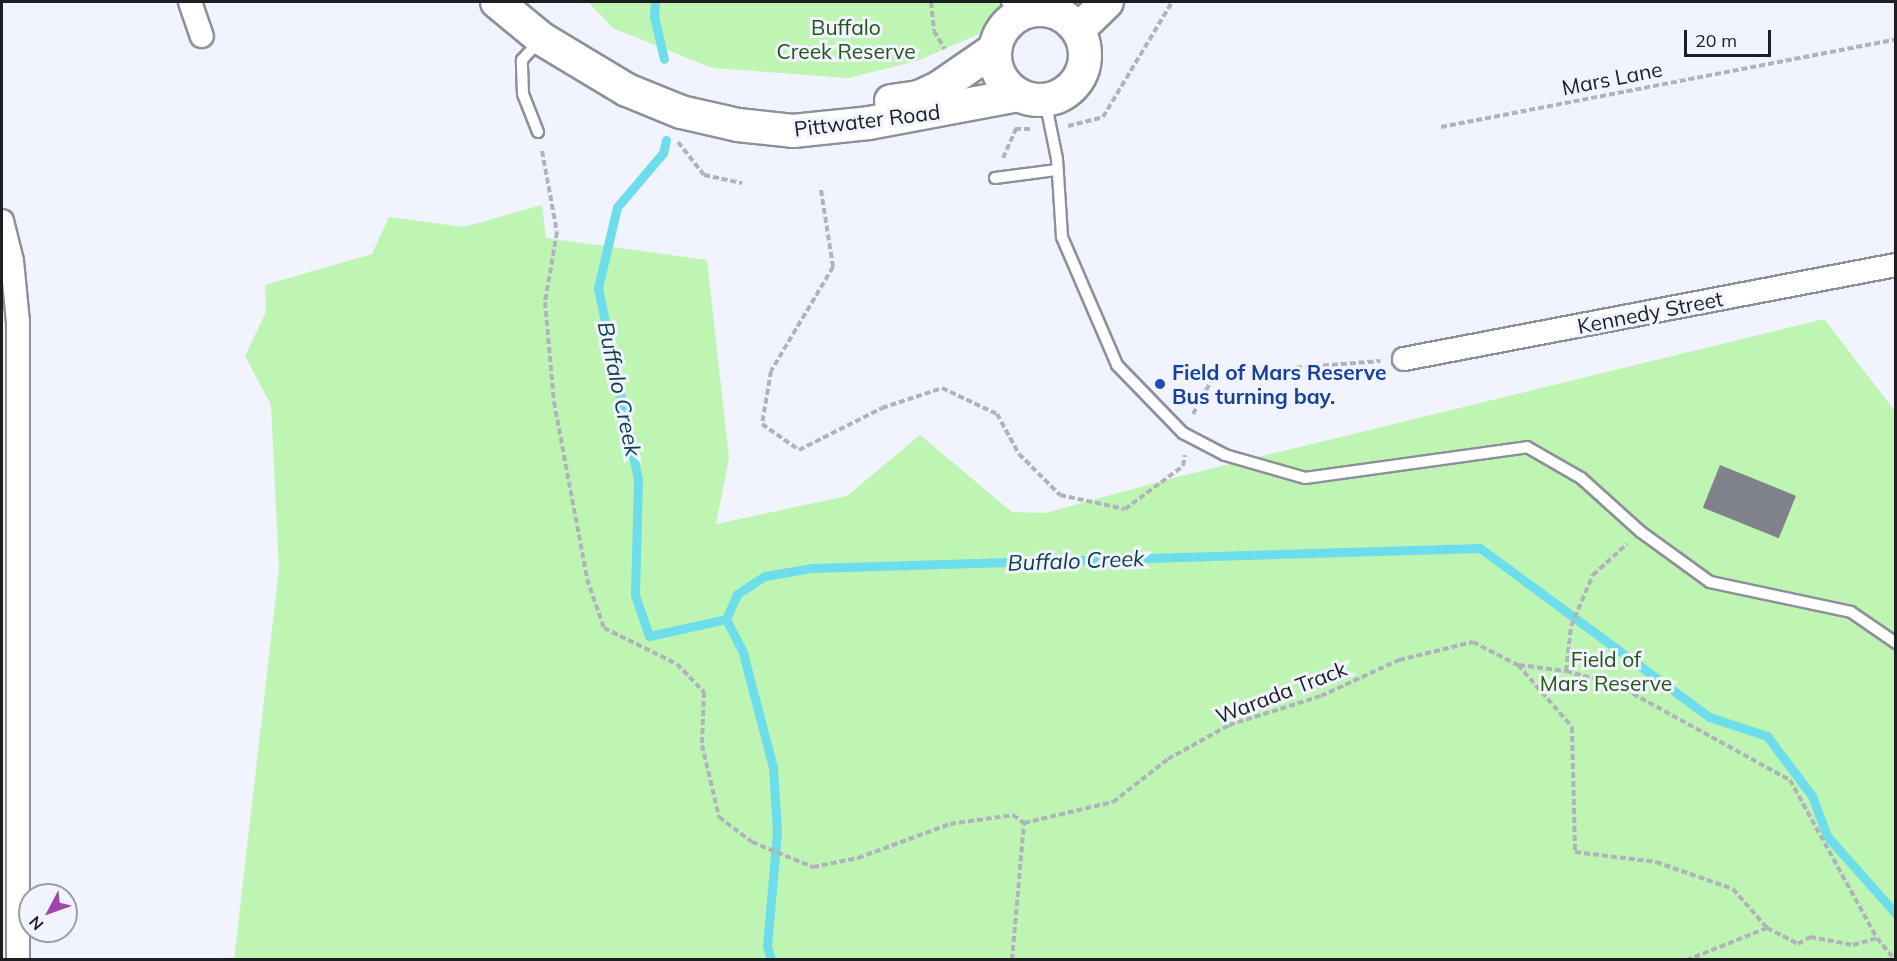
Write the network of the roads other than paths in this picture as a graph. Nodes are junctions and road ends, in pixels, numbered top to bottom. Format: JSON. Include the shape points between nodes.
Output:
{"nodes":[{"id":1,"x":190,"y":2,"type":"edge"},
{"id":2,"x":496,"y":2,"type":"edge"},
{"id":3,"x":526,"y":2,"type":"edge"},
{"id":4,"x":1107,"y":2,"type":"edge"},
{"id":5,"x":1012,"y":9,"type":"edge"},
{"id":6,"x":1078,"y":30,"type":"junction"},
{"id":7,"x":202,"y":36,"type":"dead end"},
{"id":8,"x":542,"y":39,"type":"junction"},
{"id":9,"x":995,"y":49,"type":"junction"},
{"id":10,"x":1031,"y":98,"type":"junction"},
{"id":11,"x":538,"y":132,"type":"road end"},
{"id":12,"x":1057,"y":170,"type":"junction"},
{"id":13,"x":994,"y":178,"type":"road end"},
{"id":14,"x":2,"y":221,"type":"edge"},
{"id":15,"x":1896,"y":265,"type":"edge"},
{"id":16,"x":1404,"y":360,"type":"road end"},
{"id":17,"x":1896,"y":643,"type":"edge"},
{"id":18,"x":18,"y":960,"type":"edge"}],
"edges":[{"from":1,"to":7,"type":"street"},
{"from":2,"to":8,"type":"main road","name":"Pittwater Road"},
{"from":3,"to":9,"type":"main road","name":"Pittwater Road","via":[[589,52],[653,85],[783,112],[829,110],[919,97],[960,76]]},
{"from":4,"to":6,"type":"main road"},
{"from":5,"to":6,"type":"main road","via":[[1050,12],[1068,20]]},
{"from":5,"to":9,"type":"main road"},
{"from":6,"to":10,"type":"main road","via":[[1086,55],[1084,68],[1069,90]]},
{"from":8,"to":10,"type":"main road","name":"Pittwater Road","via":[[627,90],[681,112],[738,125],[793,131]]},
{"from":8,"to":11,"type":"lane","via":[[522,60],[523,94]]},
{"from":9,"to":10,"type":"main road","via":[[1000,75]]},
{"from":10,"to":12,"type":"lane"},
{"from":12,"to":13,"type":"lane"},
{"from":12,"to":17,"type":"lane","via":[[1062,237],[1117,365],[1186,435],[1225,455],[1305,478],[1527,447],[1581,478],[1641,532],[1710,582],[1851,612]]},
{"from":14,"to":18,"type":"street","via":[[12,261],[18,322]]},
{"from":15,"to":16,"type":"street","name":"Kennedy Street"}]}
